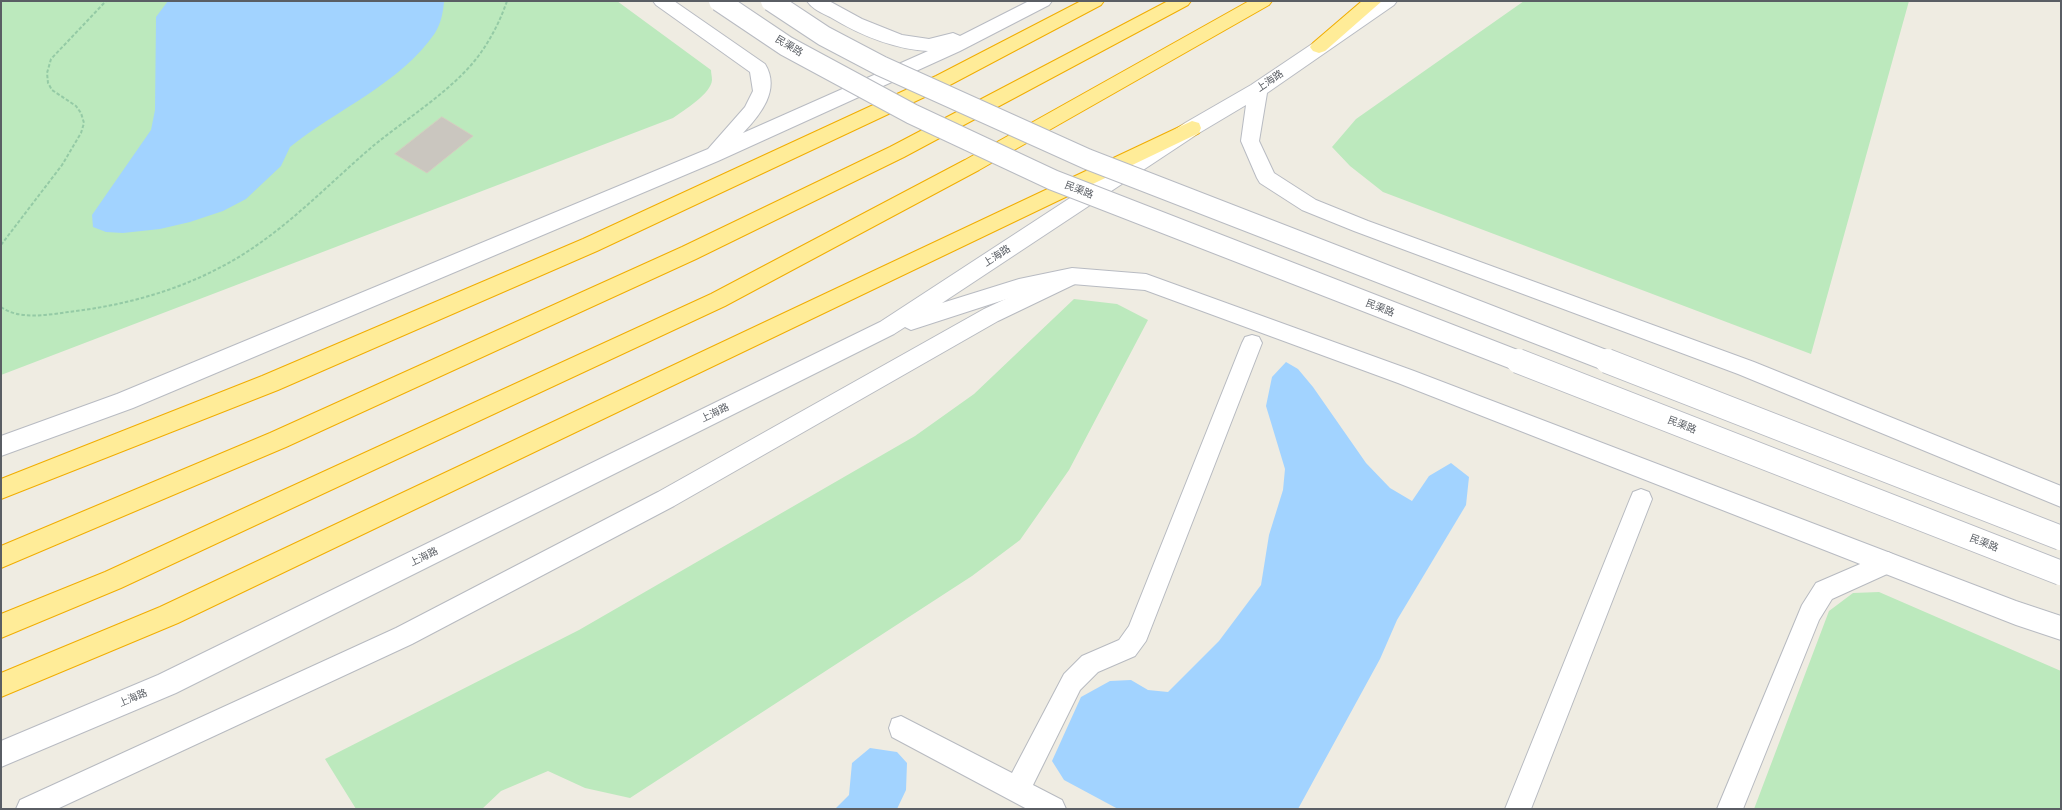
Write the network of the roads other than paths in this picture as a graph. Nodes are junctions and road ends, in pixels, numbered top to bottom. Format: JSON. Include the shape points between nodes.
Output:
{"nodes":[{"id":1,"x":662,"y":1,"type":"edge"},
{"id":2,"x":719,"y":1,"type":"edge"},
{"id":3,"x":771,"y":1,"type":"edge"},
{"id":4,"x":816,"y":1,"type":"edge"},
{"id":5,"x":1043,"y":1,"type":"edge"},
{"id":6,"x":1095,"y":1,"type":"edge"},
{"id":7,"x":1182,"y":1,"type":"edge"},
{"id":8,"x":1263,"y":1,"type":"edge"},
{"id":9,"x":1373,"y":1,"type":"edge"},
{"id":10,"x":1388,"y":1,"type":"edge"},
{"id":11,"x":1016,"y":15,"type":"junction"},
{"id":12,"x":1319,"y":47,"type":"junction"},
{"id":13,"x":1258,"y":90,"type":"junction"},
{"id":14,"x":1192,"y":128,"type":"junction"},
{"id":15,"x":711,"y":156,"type":"junction"},
{"id":16,"x":1072,"y":276,"type":"junction"},
{"id":17,"x":887,"y":328,"type":"junction"},
{"id":18,"x":1252,"y":343,"type":"dead end"},
{"id":19,"x":1,"y":446,"type":"edge"},
{"id":20,"x":3,"y":489,"type":"edge"},
{"id":21,"x":2061,"y":496,"type":"edge"},
{"id":22,"x":1641,"y":499,"type":"dead end"},
{"id":23,"x":2061,"y":538,"type":"edge"},
{"id":24,"x":1,"y":557,"type":"edge"},
{"id":25,"x":1888,"y":563,"type":"junction"},
{"id":26,"x":2061,"y":574,"type":"edge"},
{"id":27,"x":1,"y":626,"type":"edge"},
{"id":28,"x":2061,"y":628,"type":"edge"},
{"id":29,"x":1,"y":685,"type":"edge"},
{"id":30,"x":901,"y":728,"type":"dead end"},
{"id":31,"x":1,"y":754,"type":"edge"},
{"id":32,"x":1017,"y":789,"type":"junction"},
{"id":33,"x":29,"y":809,"type":"edge"},
{"id":34,"x":1053,"y":809,"type":"edge"},
{"id":35,"x":1518,"y":809,"type":"edge"},
{"id":36,"x":1730,"y":809,"type":"edge"}],
"edges":[{"from":1,"to":15,"type":"main road","via":[[759,69],[762,91],[753,111]]},
{"from":2,"to":26,"type":"main road","name":"民渠路","bridge":true,"via":[[786,46],[912,114],[1053,180]]},
{"from":3,"to":23,"type":"main road","bridge":true,"via":[[824,36],[881,66],[1088,159]]},
{"from":4,"to":11,"type":"main road","via":[[865,27],[893,38],[929,45],[951,40]]},
{"from":5,"to":11,"type":"main road"},
{"from":6,"to":20,"type":"highway","via":[[942,81],[590,245],[270,383]]},
{"from":7,"to":24,"type":"highway","via":[[897,152],[689,253],[278,440]]},
{"from":8,"to":27,"type":"highway","via":[[972,165],[718,300],[113,580]]},
{"from":9,"to":12,"type":"highway"},
{"from":10,"to":12,"type":"main road","name":"上海路"},
{"from":11,"to":15,"type":"main road","via":[[954,47]]},
{"from":12,"to":13,"type":"main road","name":"上海路"},
{"from":13,"to":14,"type":"main road","name":"上海路"},
{"from":13,"to":21,"type":"main road","via":[[1250,141],[1267,178],[1309,205],[1746,368]]},
{"from":14,"to":17,"type":"main road","name":"上海路"},
{"from":14,"to":29,"type":"highway","via":[[169,615]]},
{"from":15,"to":19,"type":"main road","via":[[132,398]]},
{"from":16,"to":17,"type":"main road","via":[[1019,287]]},
{"from":16,"to":25,"type":"main road","via":[[1146,282],[1420,383]]},
{"from":16,"to":33,"type":"lane","via":[[991,315],[666,499],[404,636]]},
{"from":17,"to":31,"type":"main road","name":"上海路","via":[[167,684]]},
{"from":18,"to":32,"type":"lane","via":[[1138,633],[1127,648],[1090,664],[1072,682]]},
{"from":22,"to":35,"type":"lane"},
{"from":25,"to":28,"type":"main road"},
{"from":25,"to":36,"type":"lane","via":[[1824,591],[1810,613]]},
{"from":30,"to":32,"type":"lane"},
{"from":32,"to":34,"type":"lane"}]}
